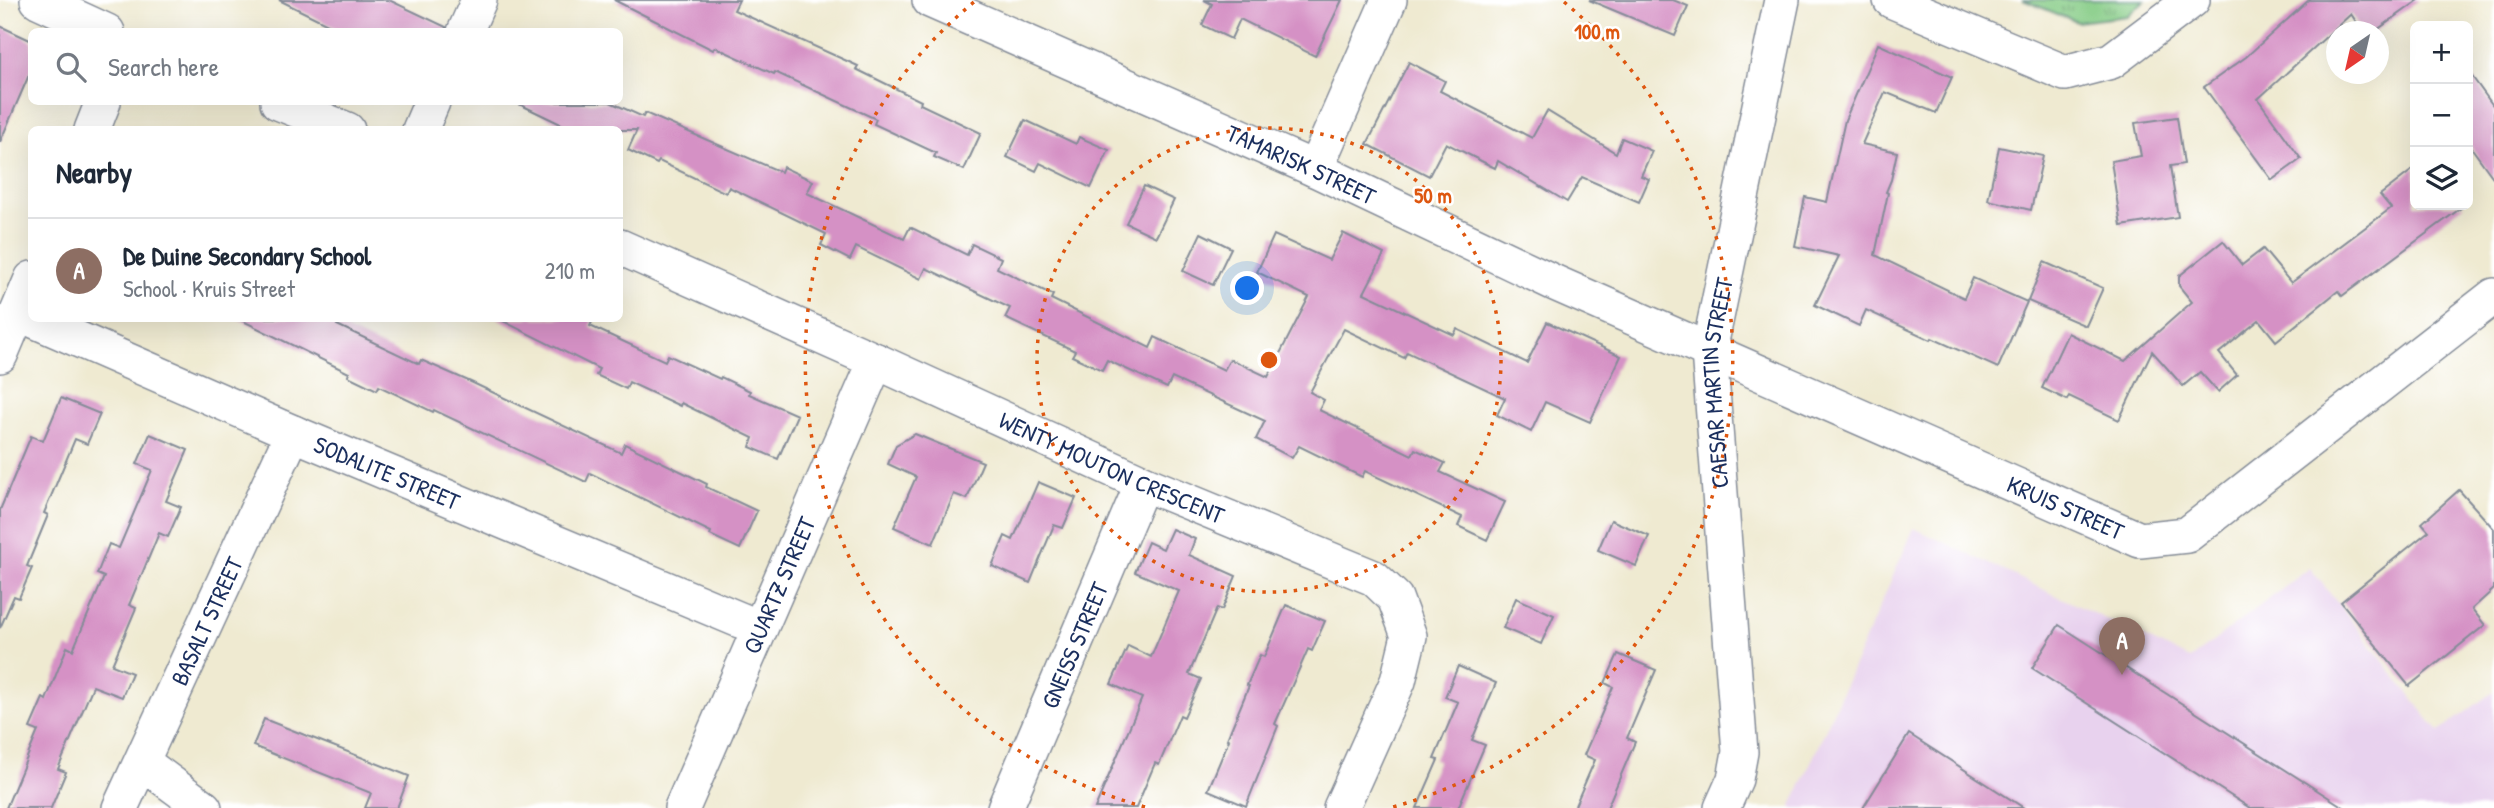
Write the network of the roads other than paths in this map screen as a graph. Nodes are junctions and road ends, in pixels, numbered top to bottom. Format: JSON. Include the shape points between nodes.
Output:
{"nodes":[{"id":1,"x":38,"y":0,"type":"edge"},
{"id":2,"x":479,"y":0,"type":"edge"},
{"id":3,"x":930,"y":0,"type":"edge"},
{"id":4,"x":1389,"y":0,"type":"edge"},
{"id":5,"x":1782,"y":0,"type":"edge"},
{"id":6,"x":1891,"y":0,"type":"edge"},
{"id":7,"x":2192,"y":0,"type":"edge"},
{"id":8,"x":98,"y":28,"type":"edge"},
{"id":9,"x":467,"y":28,"type":"edge"},
{"id":10,"x":102,"y":105,"type":"edge"},
{"id":11,"x":285,"y":105,"type":"edge"},
{"id":12,"x":431,"y":105,"type":"edge"},
{"id":13,"x":94,"y":126,"type":"edge"},
{"id":14,"x":337,"y":126,"type":"edge"},
{"id":15,"x":422,"y":126,"type":"edge"},
{"id":16,"x":1315,"y":169,"type":"junction"},
{"id":17,"x":623,"y":248,"type":"edge"},
{"id":18,"x":28,"y":289,"type":"edge"},
{"id":19,"x":2494,"y":296,"type":"edge"},
{"id":20,"x":18,"y":313,"type":"junction"},
{"id":21,"x":28,"y":317,"type":"edge"},
{"id":22,"x":39,"y":322,"type":"edge"},
{"id":23,"x":1709,"y":351,"type":"junction"},
{"id":24,"x":0,"y":355,"type":"edge"},
{"id":25,"x":876,"y":361,"type":"junction"},
{"id":26,"x":293,"y":433,"type":"junction"},
{"id":27,"x":1143,"y":483,"type":"junction"},
{"id":28,"x":759,"y":628,"type":"junction"},
{"id":29,"x":142,"y":762,"type":"junction"},
{"id":30,"x":120,"y":808,"type":"edge"},
{"id":31,"x":204,"y":808,"type":"edge"},
{"id":32,"x":682,"y":808,"type":"edge"},
{"id":33,"x":1005,"y":808,"type":"edge"},
{"id":34,"x":1341,"y":808,"type":"edge"},
{"id":35,"x":1722,"y":808,"type":"edge"}],
"edges":[{"from":1,"to":8,"type":"street"},
{"from":2,"to":9,"type":"street"},
{"from":3,"to":16,"type":"street","name":"TAMARISK STREET"},
{"from":4,"to":16,"type":"street"},
{"from":5,"to":23,"type":"street","name":"CAESAR MARTIN STREET"},
{"from":6,"to":7,"type":"street","via":[[2065,73],[2111,61]]},
{"from":10,"to":13,"type":"street"},
{"from":11,"to":14,"type":"street"},
{"from":12,"to":15,"type":"street"},
{"from":16,"to":23,"type":"street","name":"TAMARISK STREET"},
{"from":17,"to":25,"type":"street","name":"WENTY MOUTON CRESCENT"},
{"from":18,"to":20,"type":"street"},
{"from":19,"to":23,"type":"street","name":"KRUIS STREET","via":[[2187,535],[2140,540]]},
{"from":20,"to":21,"type":"street","name":"SODALITE STREET"},
{"from":20,"to":24,"type":"street"},
{"from":22,"to":26,"type":"street","name":"SODALITE STREET"},
{"from":23,"to":35,"type":"street","name":"CAESAR MARTIN STREET","via":[[1740,752],[1735,779]]},
{"from":25,"to":27,"type":"street","name":"WENTY MOUTON CRESCENT"},
{"from":25,"to":28,"type":"street","name":"QUARTZ STREET"},
{"from":26,"to":28,"type":"street","name":"SODALITE STREET"},
{"from":26,"to":29,"type":"street","name":"BASALT STREET"},
{"from":27,"to":33,"type":"street","name":"GNEISS STREET"},
{"from":27,"to":34,"type":"street","name":"WENTY MOUTON CRESCENT","via":[[1374,578],[1395,598],[1409,636],[1398,681]]},
{"from":28,"to":32,"type":"street","name":"QUARTZ STREET"},
{"from":29,"to":30,"type":"street","name":"BASALT STREET"},
{"from":29,"to":31,"type":"street"}]}
